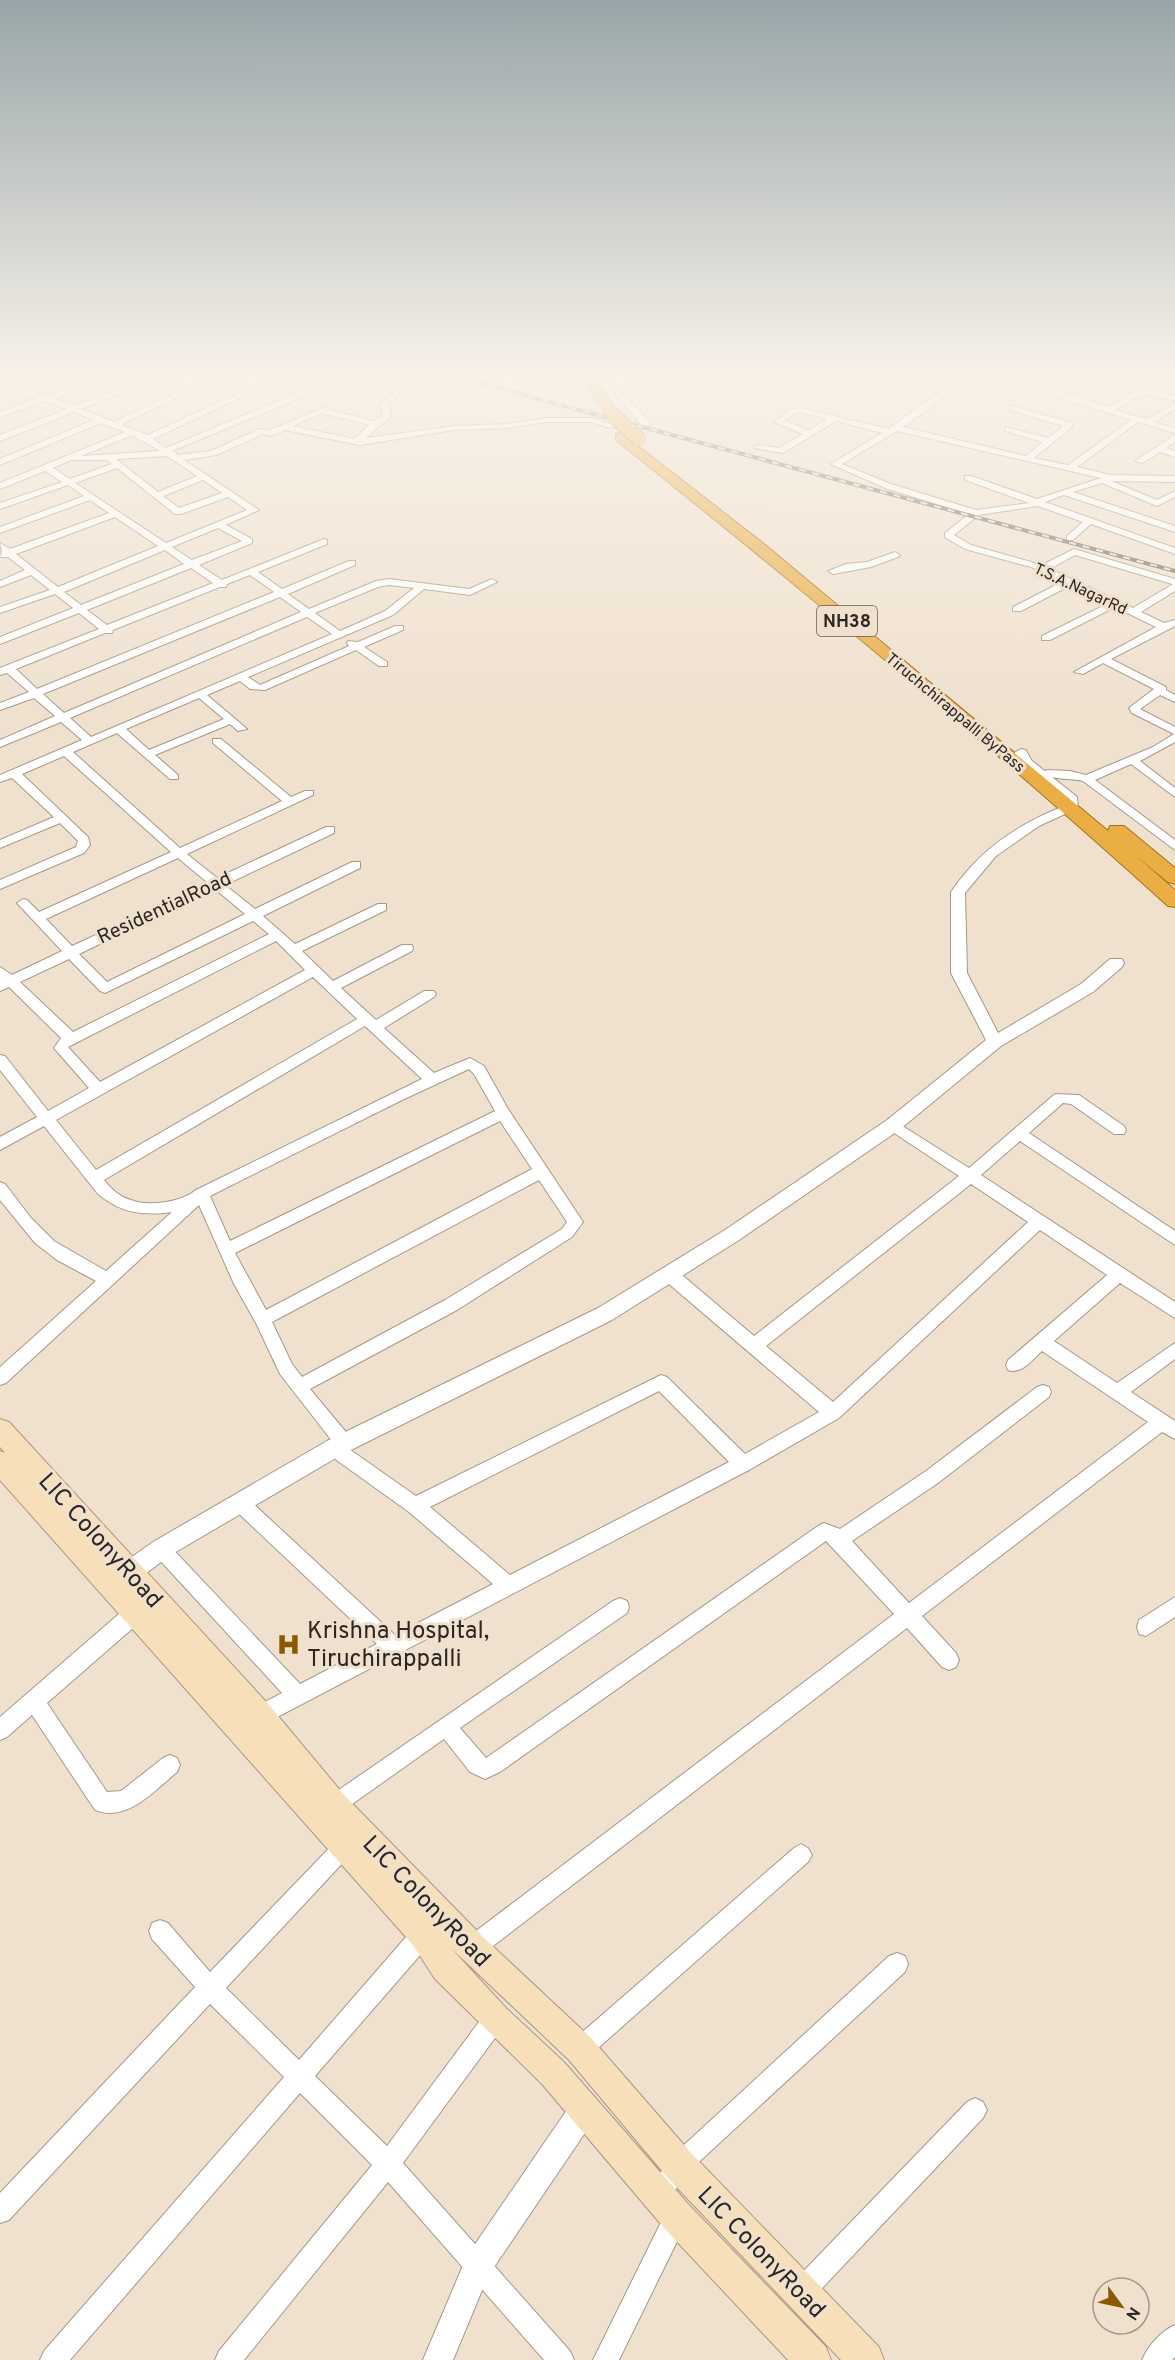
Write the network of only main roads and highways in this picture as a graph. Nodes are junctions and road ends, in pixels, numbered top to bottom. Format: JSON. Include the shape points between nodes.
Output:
{"nodes":[{"id":1,"x":685,"y":488,"type":"edge"},
{"id":2,"x":699,"y":488,"type":"edge"},
{"id":3,"x":1080,"y":808,"type":"junction"},
{"id":4,"x":1175,"y":878,"type":"edge"},
{"id":5,"x":1175,"y":901,"type":"edge"},
{"id":6,"x":0,"y":1430,"type":"edge"},
{"id":7,"x":0,"y":1462,"type":"edge"},
{"id":8,"x":121,"y":1578,"type":"junction"},
{"id":9,"x":250,"y":1721,"type":"junction"},
{"id":10,"x":431,"y":1924,"type":"junction"},
{"id":11,"x":813,"y":2360,"type":"edge"},
{"id":12,"x":866,"y":2360,"type":"edge"}],
"edges":[{"from":1,"to":3,"type":"highway","name":"Tiruchchirappalli ByPass","number":"NH38"},
{"from":2,"to":3,"type":"highway","name":"Tiruchchirappalli ByPass","number":"NH38","bridge":true,"via":[[1047,773]]},
{"from":3,"to":4,"type":"highway","name":"Tiruchchirappalli ByPass","number":"NH38"},
{"from":3,"to":5,"type":"highway","name":"Tiruchchirappalli ByPass","number":"NH38","via":[[1139,872]]},
{"from":6,"to":8,"type":"main road","name":"LIC ColonyRoad"},
{"from":7,"to":8,"type":"main road","name":"LIC ColonyRoad"},
{"from":8,"to":9,"type":"main road","name":"LIC ColonyRoad"},
{"from":8,"to":9,"type":"main road","name":"LIC ColonyRoad","via":[[134,1614]]},
{"from":9,"to":10,"type":"main road","name":"LIC ColonyRoad","via":[[334,1805]]},
{"from":9,"to":10,"type":"main road","name":"LIC ColonyRoad","via":[[344,1847]]},
{"from":10,"to":11,"type":"main road","name":"LIC ColonyRoad","via":[[446,1968],[553,2073],[667,2206]]},
{"from":10,"to":12,"type":"main road","name":"LIC ColonyRoad","via":[[472,1948],[580,2049],[679,2165]]}]}
